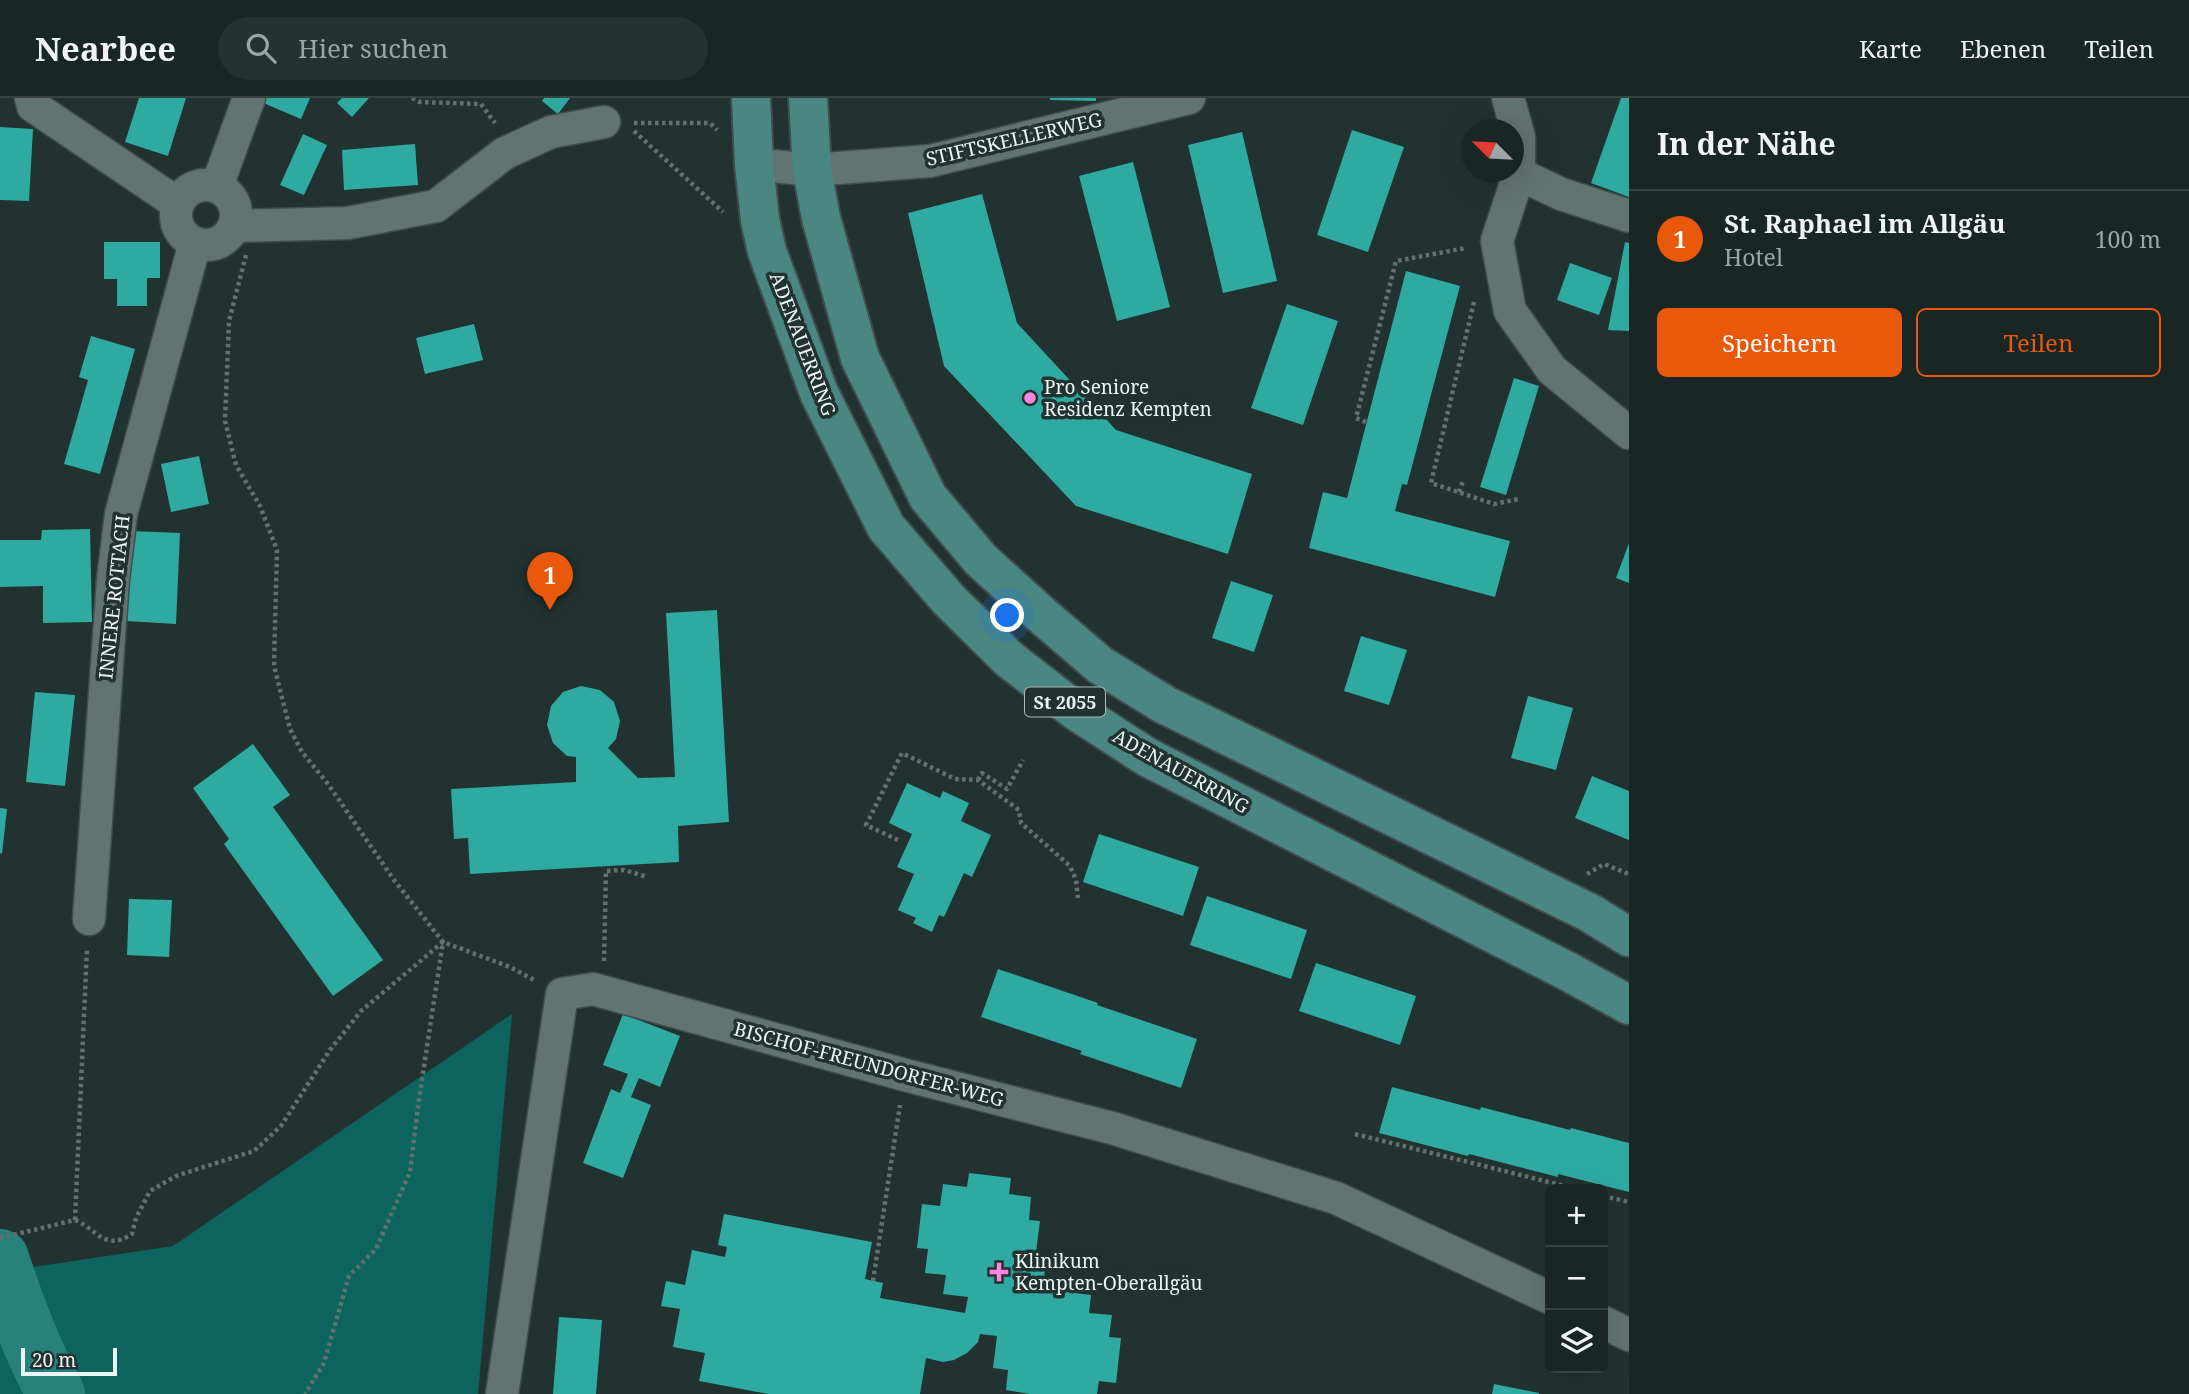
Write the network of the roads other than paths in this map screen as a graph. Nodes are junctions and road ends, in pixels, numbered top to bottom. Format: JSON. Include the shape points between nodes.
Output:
{"nodes":[{"id":1,"x":31,"y":98,"type":"edge"},
{"id":2,"x":249,"y":98,"type":"edge"},
{"id":3,"x":751,"y":98,"type":"edge"},
{"id":4,"x":808,"y":98,"type":"edge"},
{"id":5,"x":1189,"y":98,"type":"edge"},
{"id":6,"x":1508,"y":98,"type":"edge"},
{"id":7,"x":1514,"y":119,"type":"edge"},
{"id":8,"x":604,"y":122,"type":"dead end"},
{"id":9,"x":754,"y":163,"type":"junction"},
{"id":10,"x":812,"y":170,"type":"junction"},
{"id":11,"x":1524,"y":176,"type":"edge"},
{"id":12,"x":1516,"y":182,"type":"edge"},
{"id":13,"x":217,"y":186,"type":"junction"},
{"id":14,"x":177,"y":204,"type":"junction"},
{"id":15,"x":1629,"y":216,"type":"edge"},
{"id":16,"x":239,"y":225,"type":"junction"},
{"id":17,"x":195,"y":243,"type":"junction"},
{"id":18,"x":1629,"y":433,"type":"edge"},
{"id":19,"x":89,"y":919,"type":"road end"},
{"id":20,"x":1629,"y":937,"type":"edge"},
{"id":21,"x":1629,"y":1005,"type":"edge"},
{"id":22,"x":1545,"y":1296,"type":"edge"},
{"id":23,"x":1608,"y":1324,"type":"edge"},
{"id":24,"x":1629,"y":1335,"type":"edge"},
{"id":25,"x":502,"y":1394,"type":"edge"}],
"edges":[{"from":1,"to":14,"type":"street","via":[[33,106]]},
{"from":2,"to":13,"type":"street"},
{"from":3,"to":9,"type":"main road","name":"ADENAUERRING","number":"St 2055"},
{"from":4,"to":10,"type":"main road","number":"St 2055"},
{"from":5,"to":10,"type":"street","name":"STIFTSKELLERWEG","via":[[930,161]]},
{"from":6,"to":7,"type":"street"},
{"from":8,"to":16,"type":"street","via":[[551,132],[505,153],[436,205],[348,223]]},
{"from":9,"to":10,"type":"street","name":"STIFTSKELLERWEG"},
{"from":9,"to":21,"type":"main road","name":"ADENAUERRING","number":"St 2055","via":[[767,251],[819,393],[886,527],[949,600],[1009,659],[1076,711],[1147,757]]},
{"from":10,"to":20,"type":"main road","number":"St 2055","via":[[860,358],[928,497],[981,560],[1100,665],[1165,705],[1590,913]]},
{"from":11,"to":15,"type":"street"},
{"from":12,"to":18,"type":"street","via":[[1497,241],[1510,311],[1552,370]]},
{"from":13,"to":14,"type":"street","via":[[201,184],[187,191]]},
{"from":13,"to":16,"type":"street","via":[[230,195]]},
{"from":14,"to":17,"type":"street","via":[[176,220],[183,234]]},
{"from":16,"to":17,"type":"street","via":[[211,245]]},
{"from":17,"to":19,"type":"street","name":"INNERE ROTTACH","via":[[121,514]]},
{"from":22,"to":25,"type":"street","name":"BISCHOF-FREUNDORFER-WEG","via":[[1336,1198],[1112,1128],[593,989],[562,994]]},
{"from":23,"to":24,"type":"street"}]}
